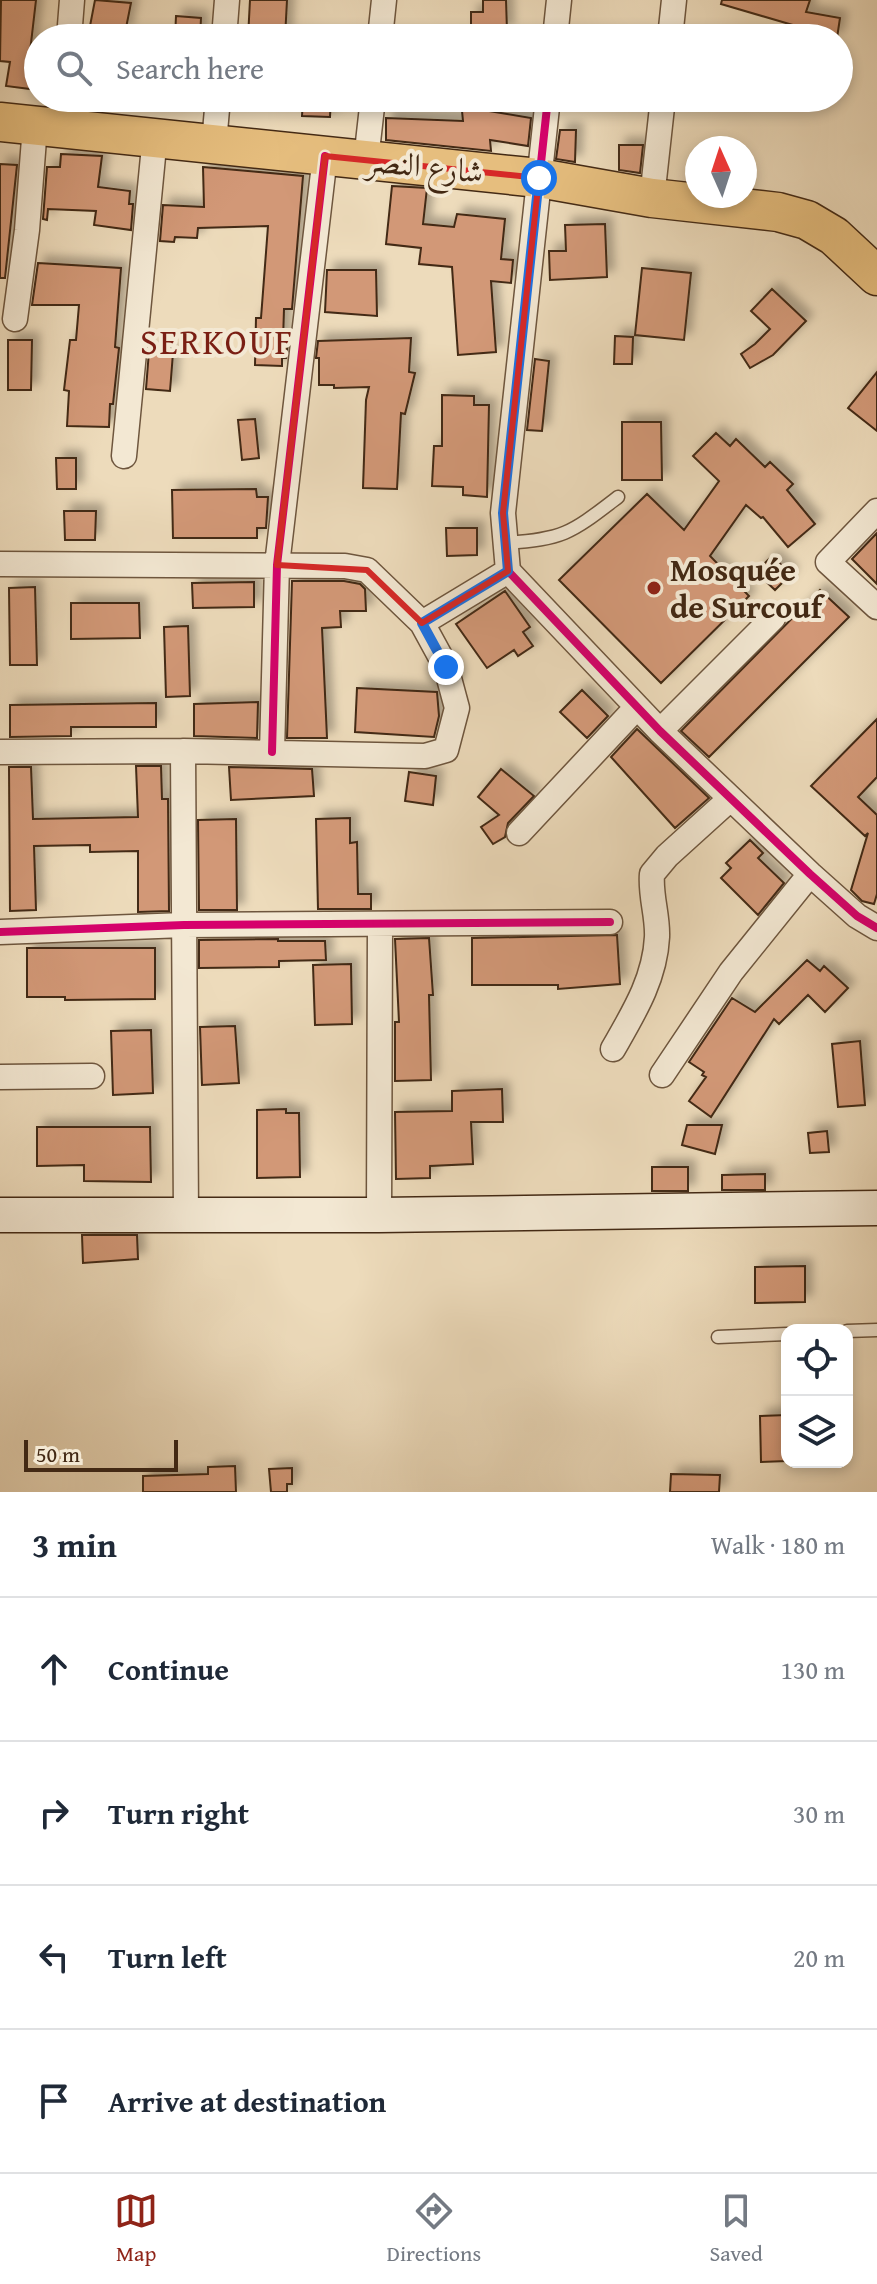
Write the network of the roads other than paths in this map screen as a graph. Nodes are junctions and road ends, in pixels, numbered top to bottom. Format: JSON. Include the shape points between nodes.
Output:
{"nodes":[{"id":1,"x":72,"y":0,"type":"edge"},
{"id":2,"x":227,"y":0,"type":"edge"},
{"id":3,"x":384,"y":0,"type":"edge"},
{"id":4,"x":559,"y":0,"type":"edge"},
{"id":5,"x":674,"y":0,"type":"edge"},
{"id":6,"x":70,"y":24,"type":"edge"},
{"id":7,"x":225,"y":24,"type":"edge"},
{"id":8,"x":381,"y":24,"type":"edge"},
{"id":9,"x":556,"y":24,"type":"edge"},
{"id":10,"x":671,"y":24,"type":"edge"},
{"id":11,"x":217,"y":112,"type":"edge"},
{"id":12,"x":371,"y":112,"type":"edge"},
{"id":13,"x":546,"y":112,"type":"edge"},
{"id":14,"x":661,"y":112,"type":"edge"},
{"id":15,"x":40,"y":118,"type":"edge"},
{"id":16,"x":155,"y":136,"type":"junction"},
{"id":17,"x":214,"y":143,"type":"junction"},
{"id":18,"x":325,"y":156,"type":"junction"},
{"id":19,"x":366,"y":160,"type":"junction"},
{"id":20,"x":539,"y":178,"type":"junction"},
{"id":21,"x":652,"y":198,"type":"junction"},
{"id":22,"x":877,"y":276,"type":"edge"},
{"id":23,"x":15,"y":319,"type":"dead end"},
{"id":24,"x":124,"y":456,"type":"dead end"},
{"id":25,"x":618,"y":497,"type":"dead end"},
{"id":26,"x":877,"y":511,"type":"edge"},
{"id":27,"x":505,"y":543,"type":"junction"},
{"id":28,"x":0,"y":564,"type":"edge"},
{"id":29,"x":277,"y":565,"type":"junction"},
{"id":30,"x":508,"y":571,"type":"junction"},
{"id":31,"x":877,"y":607,"type":"edge"},
{"id":32,"x":773,"y":618,"type":"dead end"},
{"id":33,"x":422,"y":623,"type":"junction"},
{"id":34,"x":637,"y":707,"type":"junction"},
{"id":35,"x":660,"y":731,"type":"junction"},
{"id":36,"x":183,"y":751,"type":"junction"},
{"id":37,"x":0,"y":752,"type":"edge"},
{"id":38,"x":272,"y":752,"type":"junction"},
{"id":39,"x":730,"y":799,"type":"junction"},
{"id":40,"x":519,"y":833,"type":"dead end"},
{"id":41,"x":810,"y":874,"type":"junction"},
{"id":42,"x":610,"y":922,"type":"dead end"},
{"id":43,"x":380,"y":924,"type":"junction"},
{"id":44,"x":184,"y":925,"type":"junction"},
{"id":45,"x":877,"y":928,"type":"edge"},
{"id":46,"x":0,"y":932,"type":"edge"},
{"id":47,"x":613,"y":1049,"type":"dead end"},
{"id":48,"x":662,"y":1075,"type":"dead end"},
{"id":49,"x":92,"y":1076,"type":"dead end"},
{"id":50,"x":0,"y":1077,"type":"edge"},
{"id":51,"x":877,"y":1208,"type":"edge"},
{"id":52,"x":0,"y":1215,"type":"edge"},
{"id":53,"x":186,"y":1215,"type":"junction"},
{"id":54,"x":379,"y":1215,"type":"junction"},
{"id":55,"x":877,"y":1330,"type":"edge"},
{"id":56,"x":853,"y":1331,"type":"edge"},
{"id":57,"x":781,"y":1334,"type":"edge"},
{"id":58,"x":718,"y":1337,"type":"dead end"}],
"edges":[{"from":1,"to":6,"type":"street"},
{"from":2,"to":7,"type":"street"},
{"from":3,"to":8,"type":"street"},
{"from":4,"to":9,"type":"street"},
{"from":5,"to":10,"type":"street"},
{"from":11,"to":17,"type":"street"},
{"from":12,"to":19,"type":"street"},
{"from":13,"to":20,"type":"street"},
{"from":14,"to":21,"type":"street"},
{"from":15,"to":16,"type":"main road","name":"شارع النصر"},
{"from":15,"to":23,"type":"street"},
{"from":16,"to":17,"type":"main road","name":"شارع النصر"},
{"from":16,"to":24,"type":"street"},
{"from":17,"to":18,"type":"main road","name":"شارع النصر"},
{"from":18,"to":19,"type":"main road","name":"شارع النصر"},
{"from":18,"to":29,"type":"street"},
{"from":19,"to":20,"type":"main road","name":"شارع النصر"},
{"from":20,"to":21,"type":"main road","name":"شارع النصر"},
{"from":20,"to":27,"type":"street","via":[[503,513]]},
{"from":21,"to":22,"type":"main road","name":"شارع النصر","via":[[807,220],[834,236]]},
{"from":25,"to":27,"type":"lane","via":[[575,530],[547,541]]},
{"from":26,"to":31,"type":"street","via":[[828,562]]},
{"from":27,"to":30,"type":"street"},
{"from":28,"to":29,"type":"street"},
{"from":29,"to":33,"type":"street","via":[[367,570]]},
{"from":29,"to":38,"type":"street"},
{"from":30,"to":33,"type":"street"},
{"from":30,"to":34,"type":"street"},
{"from":32,"to":35,"type":"street"},
{"from":33,"to":38,"type":"street","via":[[446,667],[457,708],[446,750],[425,756]]},
{"from":34,"to":35,"type":"street"},
{"from":34,"to":40,"type":"street"},
{"from":35,"to":39,"type":"street"},
{"from":36,"to":37,"type":"street"},
{"from":36,"to":38,"type":"street"},
{"from":36,"to":44,"type":"street"},
{"from":39,"to":41,"type":"street"},
{"from":39,"to":47,"type":"street","via":[[652,874],[657,936],[652,970]]},
{"from":41,"to":45,"type":"street"},
{"from":41,"to":48,"type":"street","via":[[731,972]]},
{"from":42,"to":43,"type":"street"},
{"from":43,"to":44,"type":"street"},
{"from":43,"to":54,"type":"street"},
{"from":44,"to":46,"type":"street"},
{"from":44,"to":53,"type":"street"},
{"from":49,"to":50,"type":"street"},
{"from":51,"to":54,"type":"main road"},
{"from":52,"to":53,"type":"main road"},
{"from":53,"to":54,"type":"main road"},
{"from":55,"to":56,"type":"lane"},
{"from":57,"to":58,"type":"lane"}]}
